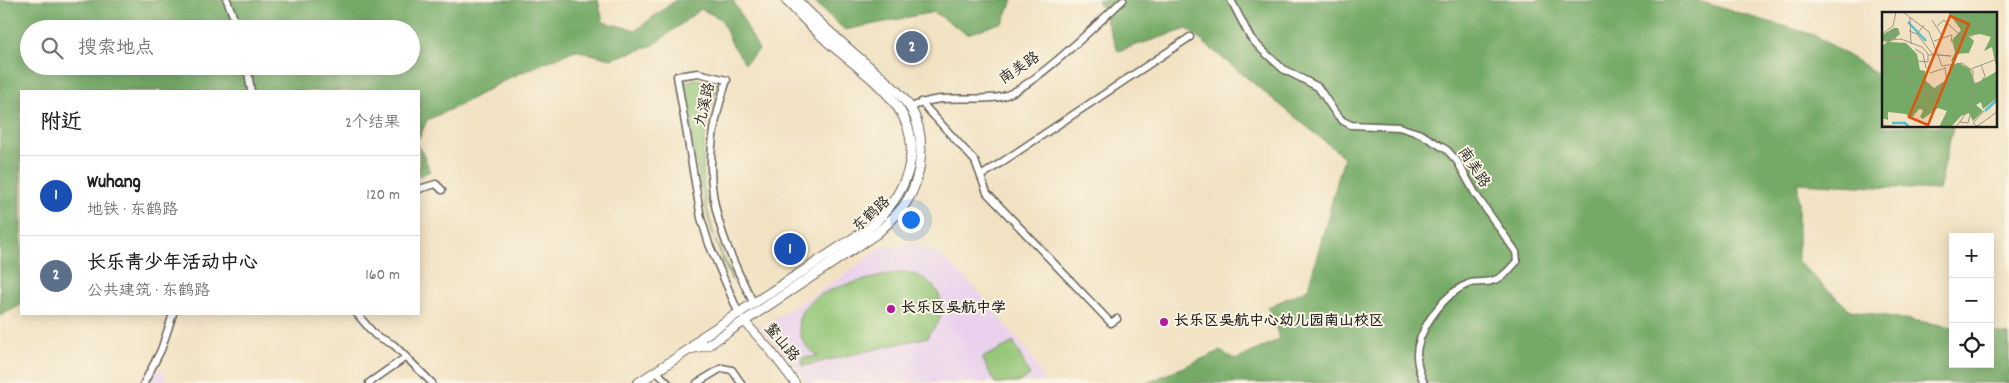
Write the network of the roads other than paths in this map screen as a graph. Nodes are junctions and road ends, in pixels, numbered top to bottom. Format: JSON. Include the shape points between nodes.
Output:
{"nodes":[{"id":1,"x":227,"y":0,"type":"edge"},
{"id":2,"x":786,"y":0,"type":"edge"},
{"id":3,"x":797,"y":0,"type":"edge"},
{"id":4,"x":1123,"y":0,"type":"edge"},
{"id":5,"x":1231,"y":0,"type":"edge"},
{"id":6,"x":235,"y":20,"type":"edge"},
{"id":7,"x":1190,"y":37,"type":"dead end"},
{"id":8,"x":248,"y":75,"type":"edge"},
{"id":9,"x":250,"y":90,"type":"edge"},
{"id":10,"x":921,"y":102,"type":"junction"},
{"id":11,"x":910,"y":108,"type":"junction"},
{"id":12,"x":981,"y":176,"type":"junction"},
{"id":13,"x":420,"y":190,"type":"edge"},
{"id":14,"x":442,"y":190,"type":"dead end"},
{"id":15,"x":754,"y":304,"type":"junction"},
{"id":16,"x":173,"y":315,"type":"edge"},
{"id":17,"x":357,"y":315,"type":"edge"},
{"id":18,"x":741,"y":318,"type":"junction"},
{"id":19,"x":1117,"y":319,"type":"dead end"},
{"id":20,"x":406,"y":357,"type":"junction"},
{"id":21,"x":656,"y":371,"type":"junction"},
{"id":22,"x":792,"y":382,"type":"edge"},
{"id":23,"x":144,"y":383,"type":"edge"},
{"id":24,"x":369,"y":383,"type":"edge"},
{"id":25,"x":432,"y":383,"type":"edge"},
{"id":26,"x":638,"y":383,"type":"edge"},
{"id":27,"x":668,"y":383,"type":"edge"},
{"id":28,"x":696,"y":383,"type":"edge"},
{"id":29,"x":741,"y":383,"type":"edge"},
{"id":30,"x":1424,"y":383,"type":"edge"}],
"edges":[{"from":1,"to":6,"type":"street"},
{"from":2,"to":15,"type":"main road","name":"东鹤路","via":[[898,108],[909,137],[910,167],[898,196],[882,216],[855,238]]},
{"from":3,"to":11,"type":"main road","name":"东鹤路","via":[[816,21],[897,91]]},
{"from":4,"to":10,"type":"street","name":"南美路","via":[[1043,70],[1010,94]]},
{"from":5,"to":30,"type":"street","name":"南美路","via":[[1250,37],[1261,49],[1283,69],[1318,86],[1343,121],[1352,125],[1399,127],[1420,134],[1447,150],[1516,252],[1517,261],[1503,276],[1496,281],[1468,284],[1445,302],[1432,318],[1418,345],[1417,358]]},
{"from":7,"to":12,"type":"street"},
{"from":8,"to":9,"type":"street"},
{"from":10,"to":11,"type":"street","name":"南美路"},
{"from":10,"to":12,"type":"street","via":[[975,161]]},
{"from":11,"to":18,"type":"main road","name":"东鹤路","via":[[919,131],[921,155],[908,200],[894,218],[876,234]]},
{"from":12,"to":19,"type":"street","via":[[987,193],[1111,323]]},
{"from":13,"to":14,"type":"street","via":[[436,184]]},
{"from":15,"to":18,"type":"main road","name":"东鹤路"},
{"from":15,"to":18,"type":"street","name":"九溪路","via":[[724,243],[712,198],[710,164],[714,119],[727,80],[698,73],[677,76],[701,218]]},
{"from":16,"to":23,"type":"street","via":[[161,350]]},
{"from":17,"to":20,"type":"street","via":[[375,335]]},
{"from":18,"to":21,"type":"main road","name":"东鹤路","via":[[702,337],[690,349]]},
{"from":18,"to":22,"type":"street","name":"鳌山路","via":[[770,350]]},
{"from":20,"to":24,"type":"street"},
{"from":20,"to":25,"type":"street"},
{"from":21,"to":26,"type":"main road","name":"东鹤路"},
{"from":21,"to":27,"type":"street"},
{"from":28,"to":29,"type":"street","via":[[722,368],[732,370]]}]}
